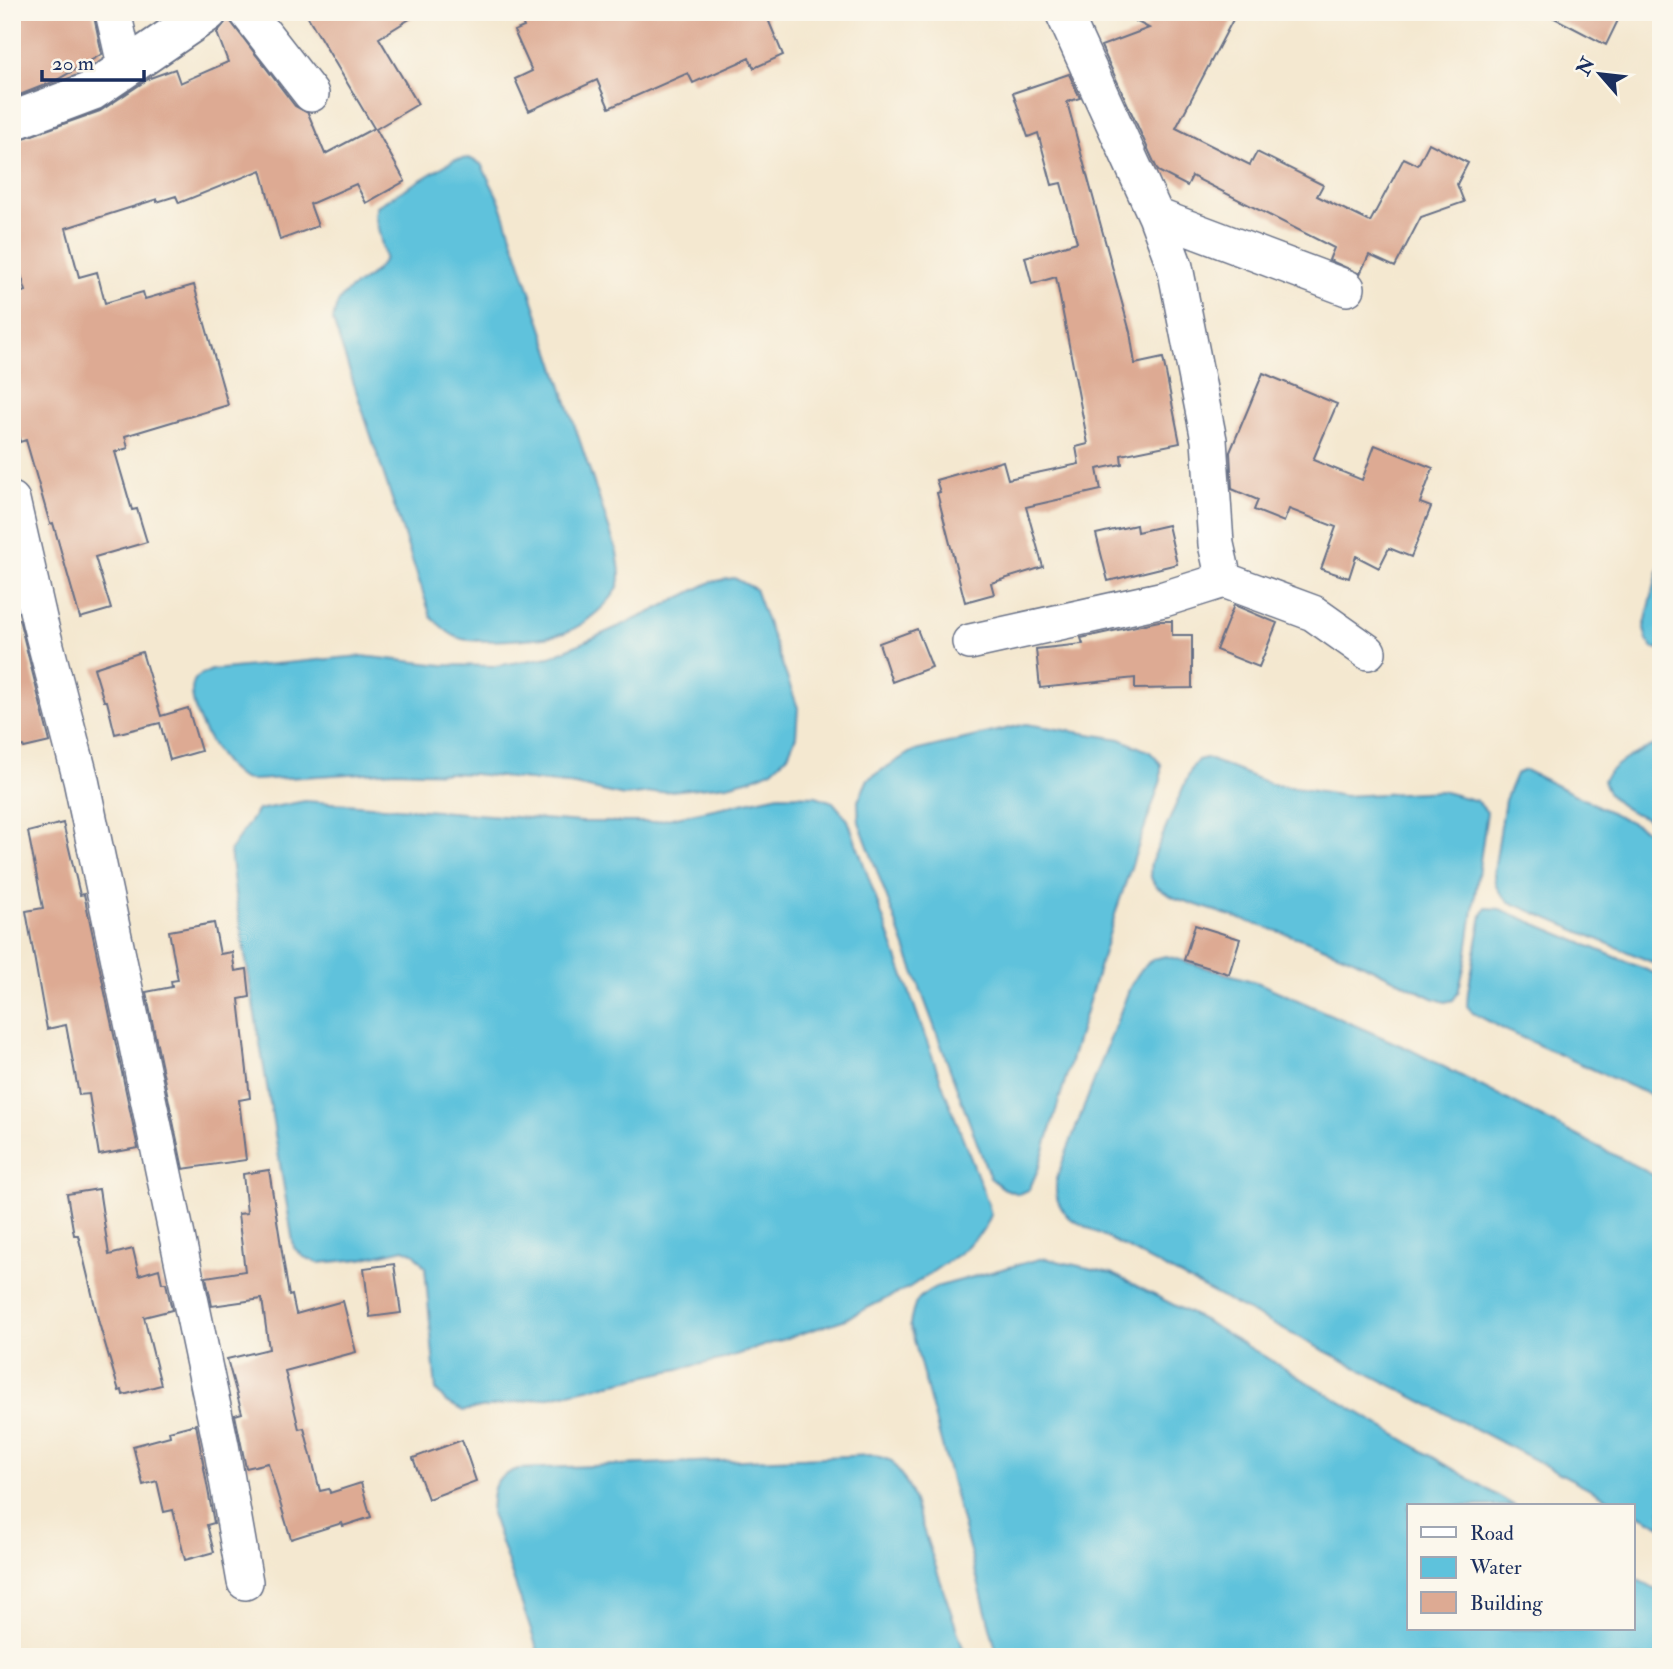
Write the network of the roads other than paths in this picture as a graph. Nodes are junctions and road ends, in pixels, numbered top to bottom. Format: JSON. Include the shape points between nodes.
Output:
{"nodes":[{"id":1,"x":113,"y":12,"type":"edge"},
{"id":2,"x":208,"y":12,"type":"edge"},
{"id":3,"x":247,"y":12,"type":"edge"},
{"id":4,"x":1063,"y":12,"type":"edge"},
{"id":5,"x":126,"y":69,"type":"junction"},
{"id":6,"x":311,"y":94,"type":"dead end"},
{"id":7,"x":12,"y":121,"type":"edge"},
{"id":8,"x":1156,"y":216,"type":"junction"},
{"id":9,"x":1347,"y":288,"type":"dead end"},
{"id":10,"x":12,"y":500,"type":"edge"},
{"id":11,"x":1224,"y":580,"type":"junction"},
{"id":12,"x":970,"y":642,"type":"dead end"},
{"id":13,"x":1368,"y":652,"type":"dead end"},
{"id":14,"x":245,"y":1582,"type":"dead end"}],
"edges":[{"from":1,"to":5,"type":"street"},
{"from":2,"to":5,"type":"street"},
{"from":3,"to":6,"type":"street"},
{"from":4,"to":8,"type":"street"},
{"from":5,"to":7,"type":"street","via":[[93,91]]},
{"from":8,"to":9,"type":"street"},
{"from":8,"to":11,"type":"street","via":[[1175,267],[1209,440],[1216,544]]},
{"from":10,"to":14,"type":"street","via":[[81,780],[221,1445]]},
{"from":11,"to":12,"type":"street","via":[[1164,599]]},
{"from":11,"to":13,"type":"street","via":[[1313,613]]}]}
